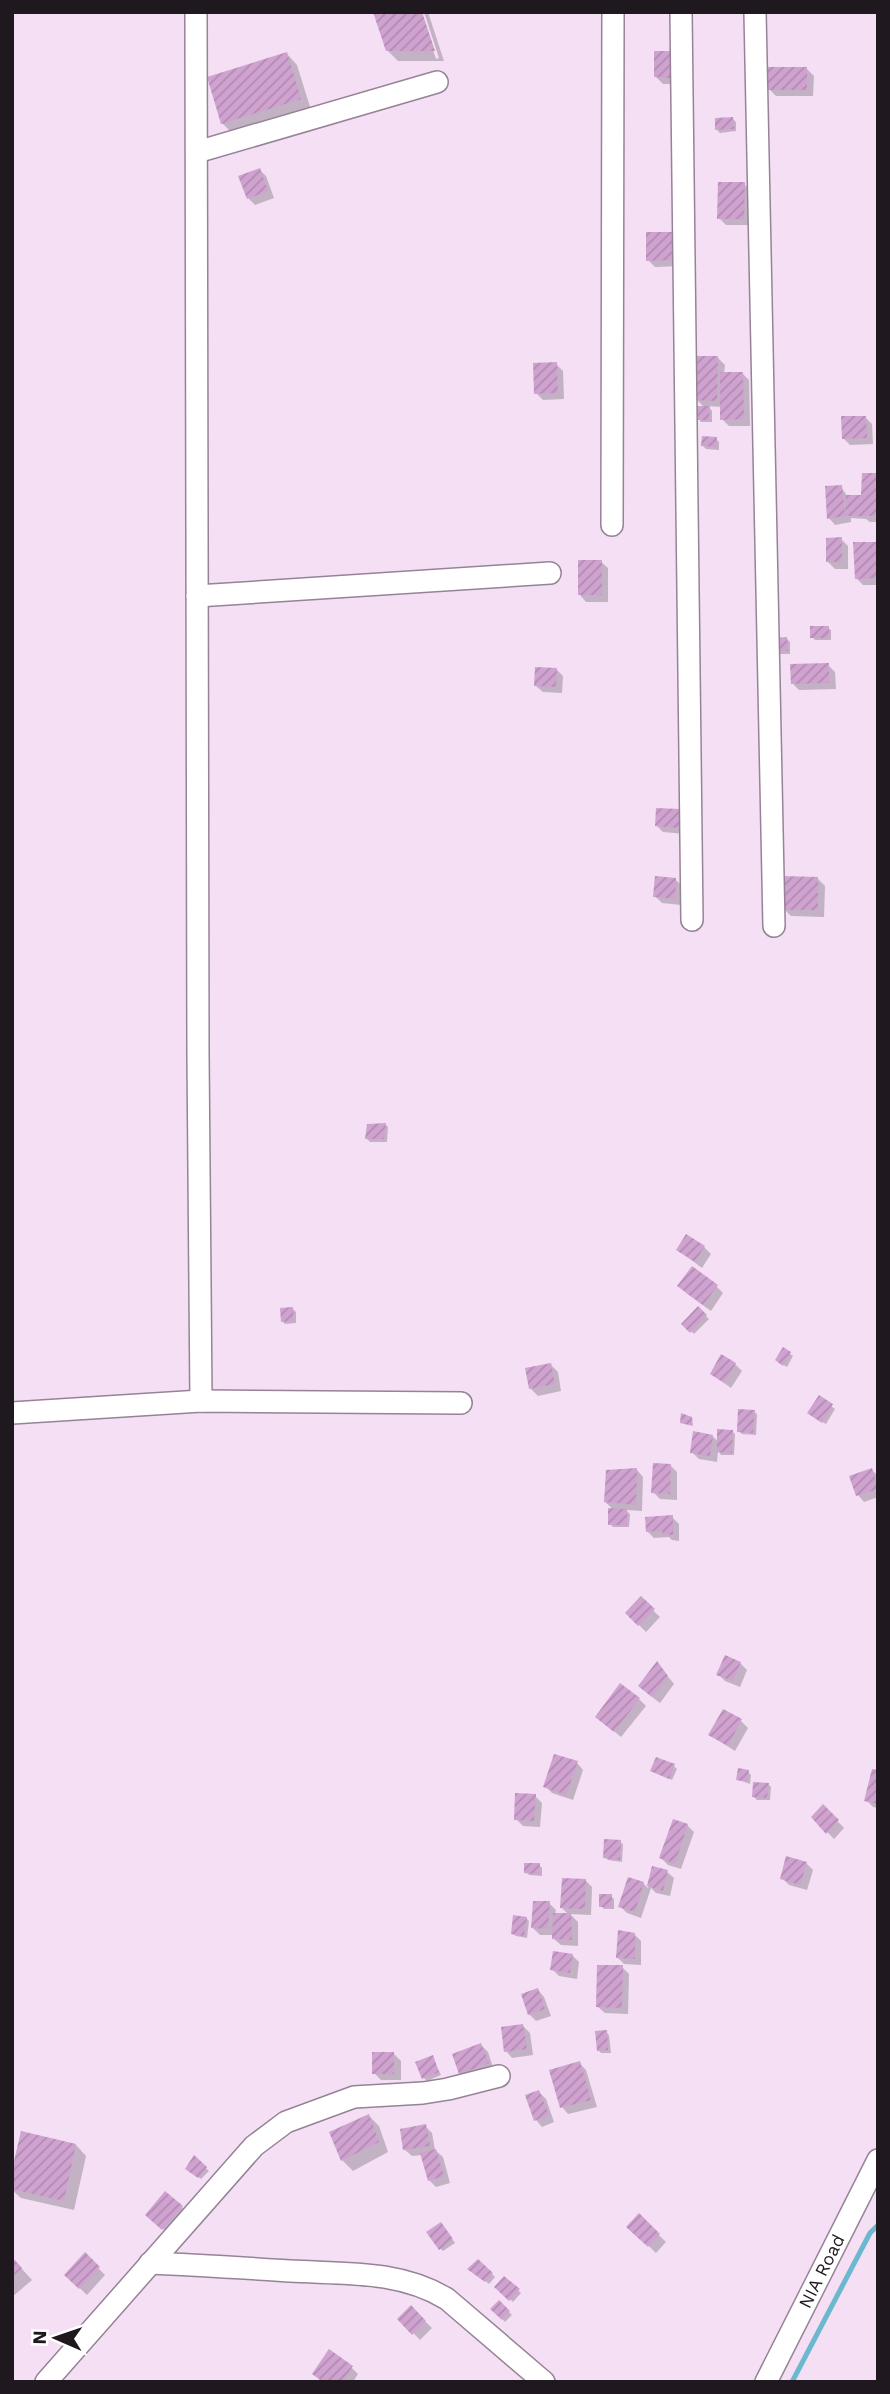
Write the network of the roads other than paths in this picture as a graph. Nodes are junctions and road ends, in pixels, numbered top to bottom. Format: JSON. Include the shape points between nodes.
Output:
{"nodes":[{"id":1,"x":196,"y":12,"type":"edge"},
{"id":2,"x":613,"y":12,"type":"edge"},
{"id":3,"x":681,"y":12,"type":"edge"},
{"id":4,"x":755,"y":12,"type":"edge"},
{"id":5,"x":437,"y":82,"type":"dead end"},
{"id":6,"x":197,"y":152,"type":"junction"},
{"id":7,"x":612,"y":525,"type":"dead end"},
{"id":8,"x":550,"y":573,"type":"dead end"},
{"id":9,"x":197,"y":596,"type":"junction"},
{"id":10,"x":692,"y":920,"type":"dead end"},
{"id":11,"x":774,"y":926,"type":"dead end"},
{"id":12,"x":201,"y":1401,"type":"junction"},
{"id":13,"x":461,"y":1403,"type":"dead end"},
{"id":14,"x":12,"y":1413,"type":"edge"},
{"id":15,"x":499,"y":2076,"type":"dead end"},
{"id":16,"x":878,"y":2160,"type":"edge"},
{"id":17,"x":150,"y":2263,"type":"junction"},
{"id":18,"x":46,"y":2382,"type":"edge"},
{"id":19,"x":544,"y":2382,"type":"edge"},
{"id":20,"x":766,"y":2382,"type":"edge"}],
"edges":[{"from":1,"to":6,"type":"street"},
{"from":2,"to":7,"type":"street"},
{"from":3,"to":10,"type":"street"},
{"from":4,"to":11,"type":"street"},
{"from":5,"to":6,"type":"street"},
{"from":6,"to":9,"type":"street"},
{"from":8,"to":9,"type":"street"},
{"from":9,"to":12,"type":"street"},
{"from":12,"to":13,"type":"street"},
{"from":12,"to":14,"type":"street"},
{"from":15,"to":17,"type":"street","via":[[435,2091],[354,2097],[286,2122],[254,2146]]},
{"from":16,"to":20,"type":"street","name":"NIA Road"},
{"from":17,"to":18,"type":"street"},
{"from":17,"to":19,"type":"street","via":[[360,2274],[407,2281],[447,2299]]}]}
